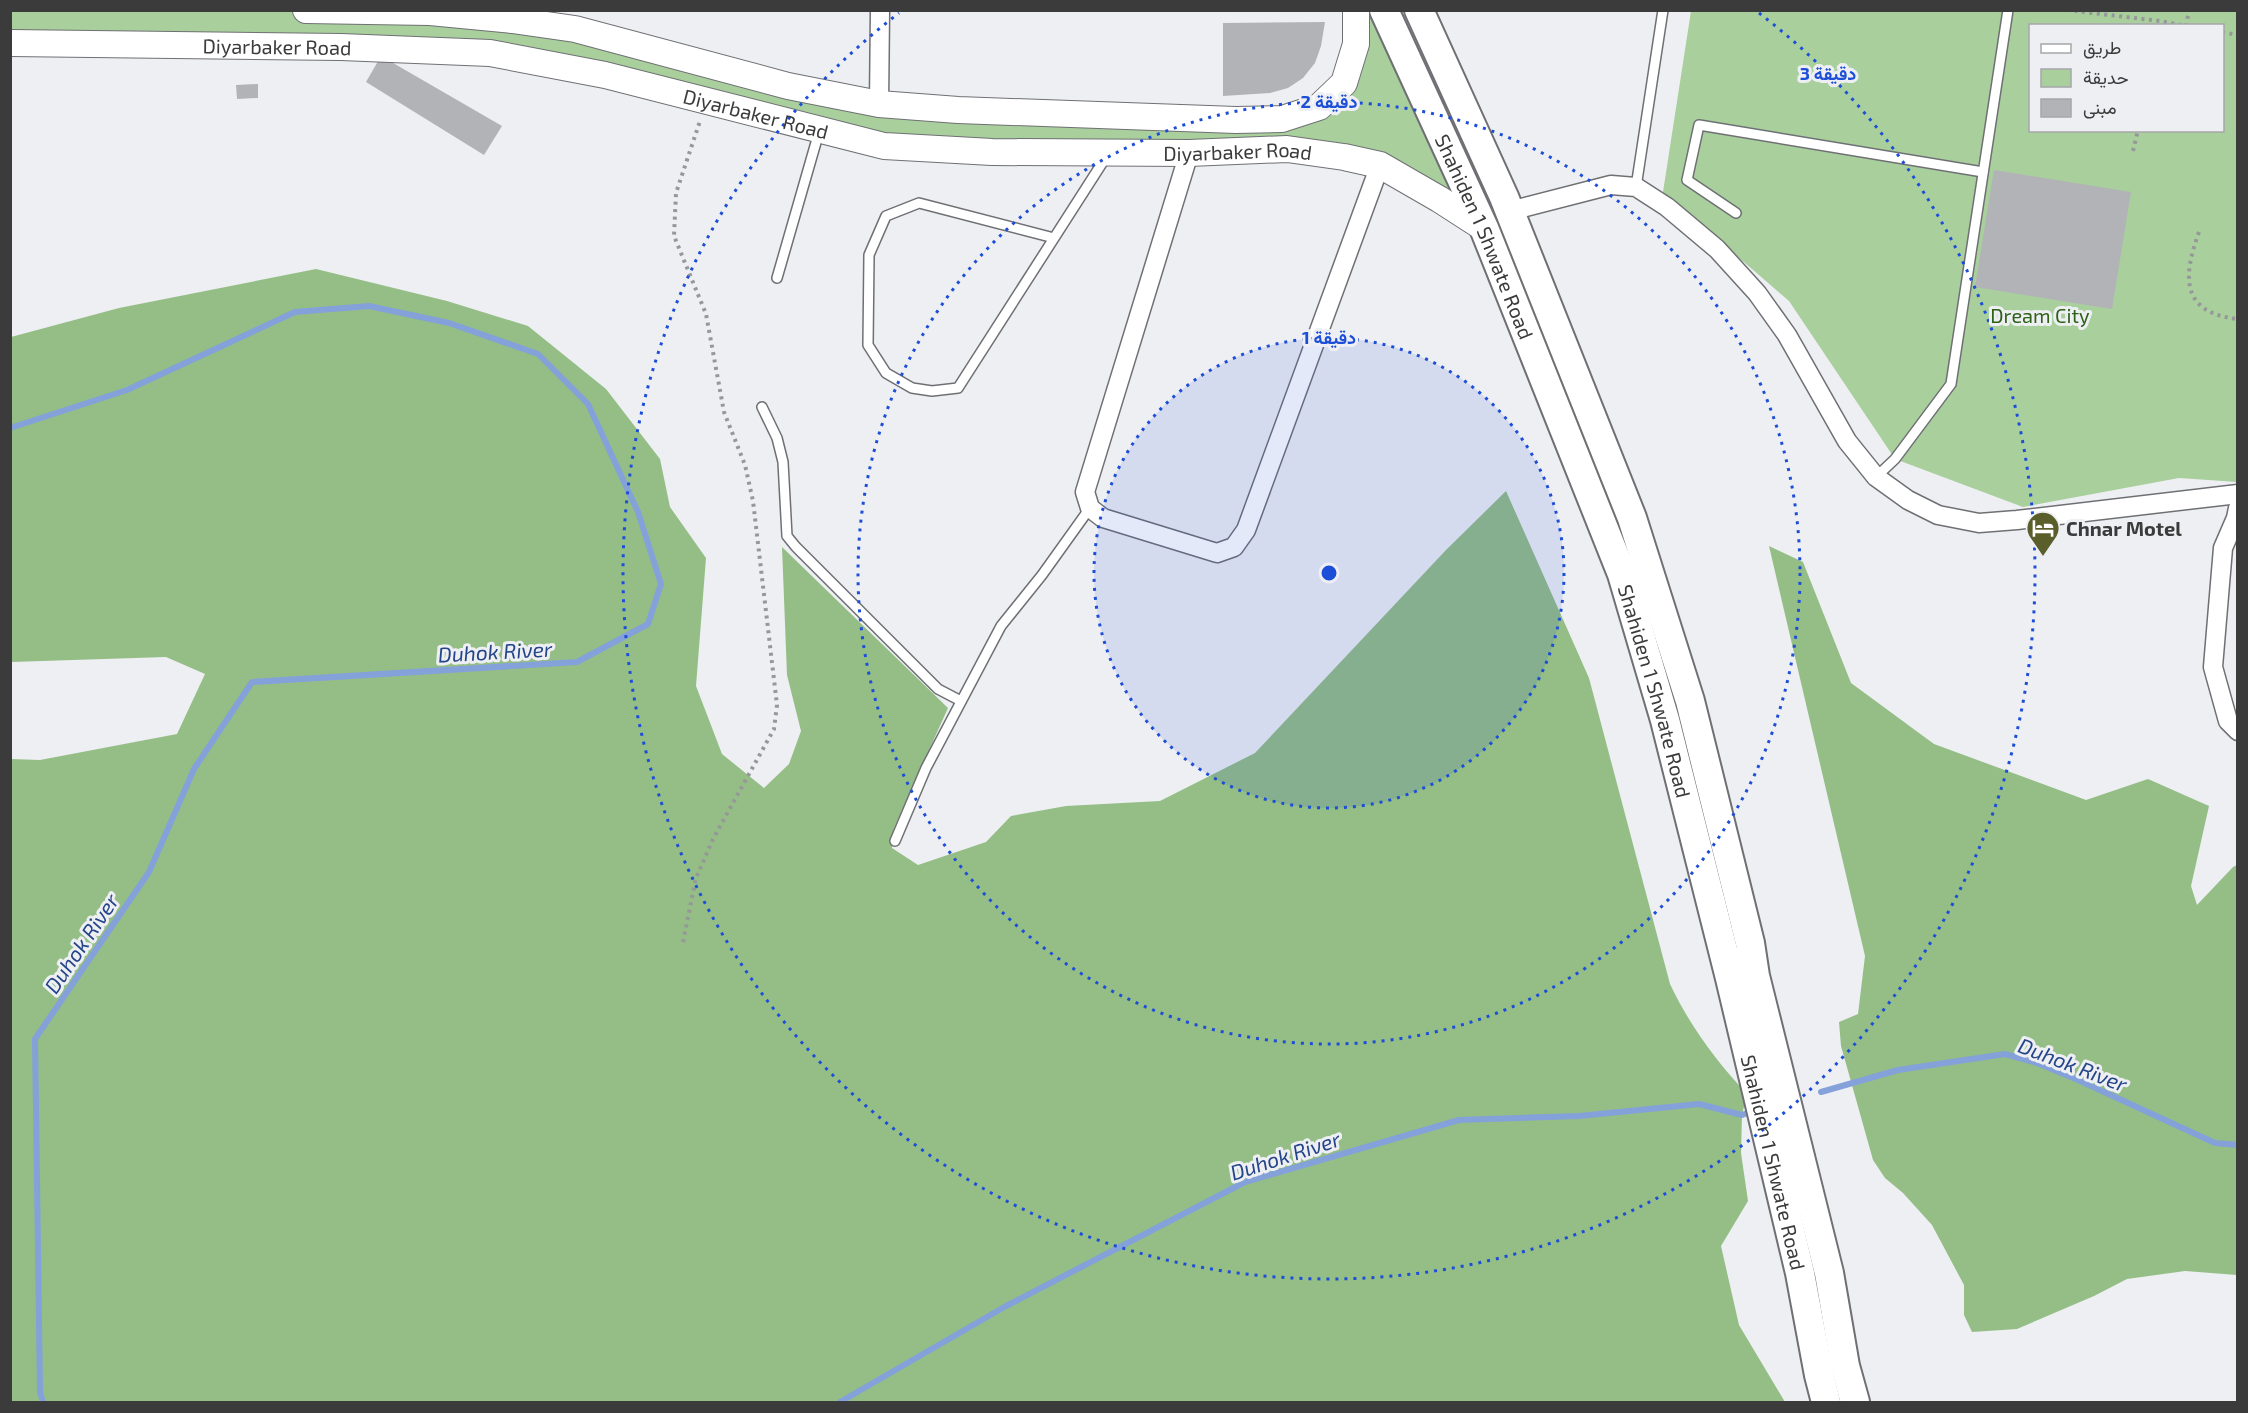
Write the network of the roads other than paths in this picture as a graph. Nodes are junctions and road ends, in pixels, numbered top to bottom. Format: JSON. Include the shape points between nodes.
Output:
{"nodes":[{"id":1,"x":306,"y":10,"type":"edge"},
{"id":2,"x":880,"y":10,"type":"edge"},
{"id":3,"x":1356,"y":10,"type":"edge"},
{"id":4,"x":1384,"y":10,"type":"edge"},
{"id":5,"x":1419,"y":10,"type":"edge"},
{"id":6,"x":1663,"y":10,"type":"edge"},
{"id":7,"x":2007,"y":10,"type":"edge"},
{"id":8,"x":349,"y":11,"type":"edge"},
{"id":9,"x":513,"y":15,"type":"edge"},
{"id":10,"x":10,"y":43,"type":"edge"},
{"id":11,"x":879,"y":104,"type":"junction"},
{"id":12,"x":1097,"y":116,"type":"junction"},
{"id":13,"x":819,"y":129,"type":"junction"},
{"id":14,"x":1103,"y":152,"type":"junction"},
{"id":15,"x":1189,"y":153,"type":"junction"},
{"id":16,"x":1380,"y":165,"type":"junction"},
{"id":17,"x":1983,"y":172,"type":"junction"},
{"id":18,"x":1636,"y":187,"type":"junction"},
{"id":19,"x":1509,"y":211,"type":"junction"},
{"id":20,"x":1736,"y":213,"type":"dead end"},
{"id":21,"x":1484,"y":228,"type":"junction"},
{"id":22,"x":1054,"y":238,"type":"junction"},
{"id":23,"x":777,"y":278,"type":"dead end"},
{"id":24,"x":762,"y":407,"type":"dead end"},
{"id":25,"x":1876,"y":477,"type":"junction"},
{"id":26,"x":2238,"y":494,"type":"edge"},
{"id":27,"x":1090,"y":508,"type":"junction"},
{"id":28,"x":2238,"y":508,"type":"edge"},
{"id":29,"x":960,"y":701,"type":"junction"},
{"id":30,"x":2238,"y":731,"type":"edge"},
{"id":31,"x":895,"y":841,"type":"dead end"},
{"id":32,"x":1743,"y":977,"type":"junction"},
{"id":33,"x":1826,"y":1402,"type":"edge"},
{"id":34,"x":1855,"y":1402,"type":"edge"}],
"edges":[{"from":1,"to":8,"type":"main road","name":"Diyarbaker Road"},
{"from":2,"to":11,"type":"street"},
{"from":3,"to":12,"type":"main road","name":"Diyarbaker Road","via":[[1356,44],[1344,82],[1319,107],[1282,118],[1236,120]]},
{"from":4,"to":21,"type":"main road","name":"Shahiden 1 Shwate Road"},
{"from":5,"to":19,"type":"main road","name":"Shahiden 1 Shwate Road"},
{"from":6,"to":18,"type":"lane"},
{"from":7,"to":17,"type":"lane"},
{"from":8,"to":9,"type":"main road","name":"Diyarbaker Road"},
{"from":9,"to":11,"type":"main road","name":"Diyarbaker Road","via":[[788,86]]},
{"from":10,"to":13,"type":"main road","name":"Diyarbaker Road","via":[[490,53],[605,75]]},
{"from":11,"to":12,"type":"main road","name":"Diyarbaker Road"},
{"from":12,"to":14,"type":"main road"},
{"from":13,"to":14,"type":"main road","name":"Diyarbaker Road","via":[[884,146],[992,152]]},
{"from":13,"to":23,"type":"lane"},
{"from":14,"to":15,"type":"main road","name":"Diyarbaker Road"},
{"from":14,"to":22,"type":"lane"},
{"from":15,"to":16,"type":"main road","name":"Diyarbaker Road","via":[[1287,150]]},
{"from":15,"to":27,"type":"street","via":[[1085,492]]},
{"from":16,"to":21,"type":"main road","name":"Diyarbaker Road"},
{"from":16,"to":27,"type":"street","via":[[1246,530],[1234,547],[1217,553],[1103,518]]},
{"from":17,"to":20,"type":"lane","via":[[1699,126],[1687,180]]},
{"from":17,"to":25,"type":"lane","via":[[1951,384],[1895,459]]},
{"from":18,"to":19,"type":"street","via":[[1611,185]]},
{"from":18,"to":25,"type":"street","via":[[1718,249],[1757,293],[1787,335],[1846,441]]},
{"from":19,"to":32,"type":"main road","name":"Shahiden 1 Shwate Road","via":[[1639,541],[1690,701],[1750,943]]},
{"from":21,"to":32,"type":"main road","name":"Shahiden 1 Shwate Road","via":[[1622,574]]},
{"from":22,"to":22,"type":"lane","via":[[958,387],[932,391],[912,387],[886,373],[868,345],[869,255],[886,216],[919,202]]},
{"from":24,"to":29,"type":"lane","via":[[783,462],[787,536],[938,689]]},
{"from":25,"to":26,"type":"street","via":[[1938,515],[1979,523]]},
{"from":27,"to":29,"type":"lane","via":[[1001,626]]},
{"from":28,"to":30,"type":"street","via":[[2223,548],[2213,667],[2228,721]]},
{"from":29,"to":31,"type":"lane"},
{"from":32,"to":33,"type":"main road","name":"Shahiden 1 Shwate Road"},
{"from":32,"to":34,"type":"main road","name":"Shahiden 1 Shwate Road","via":[[1829,1273]]}]}
